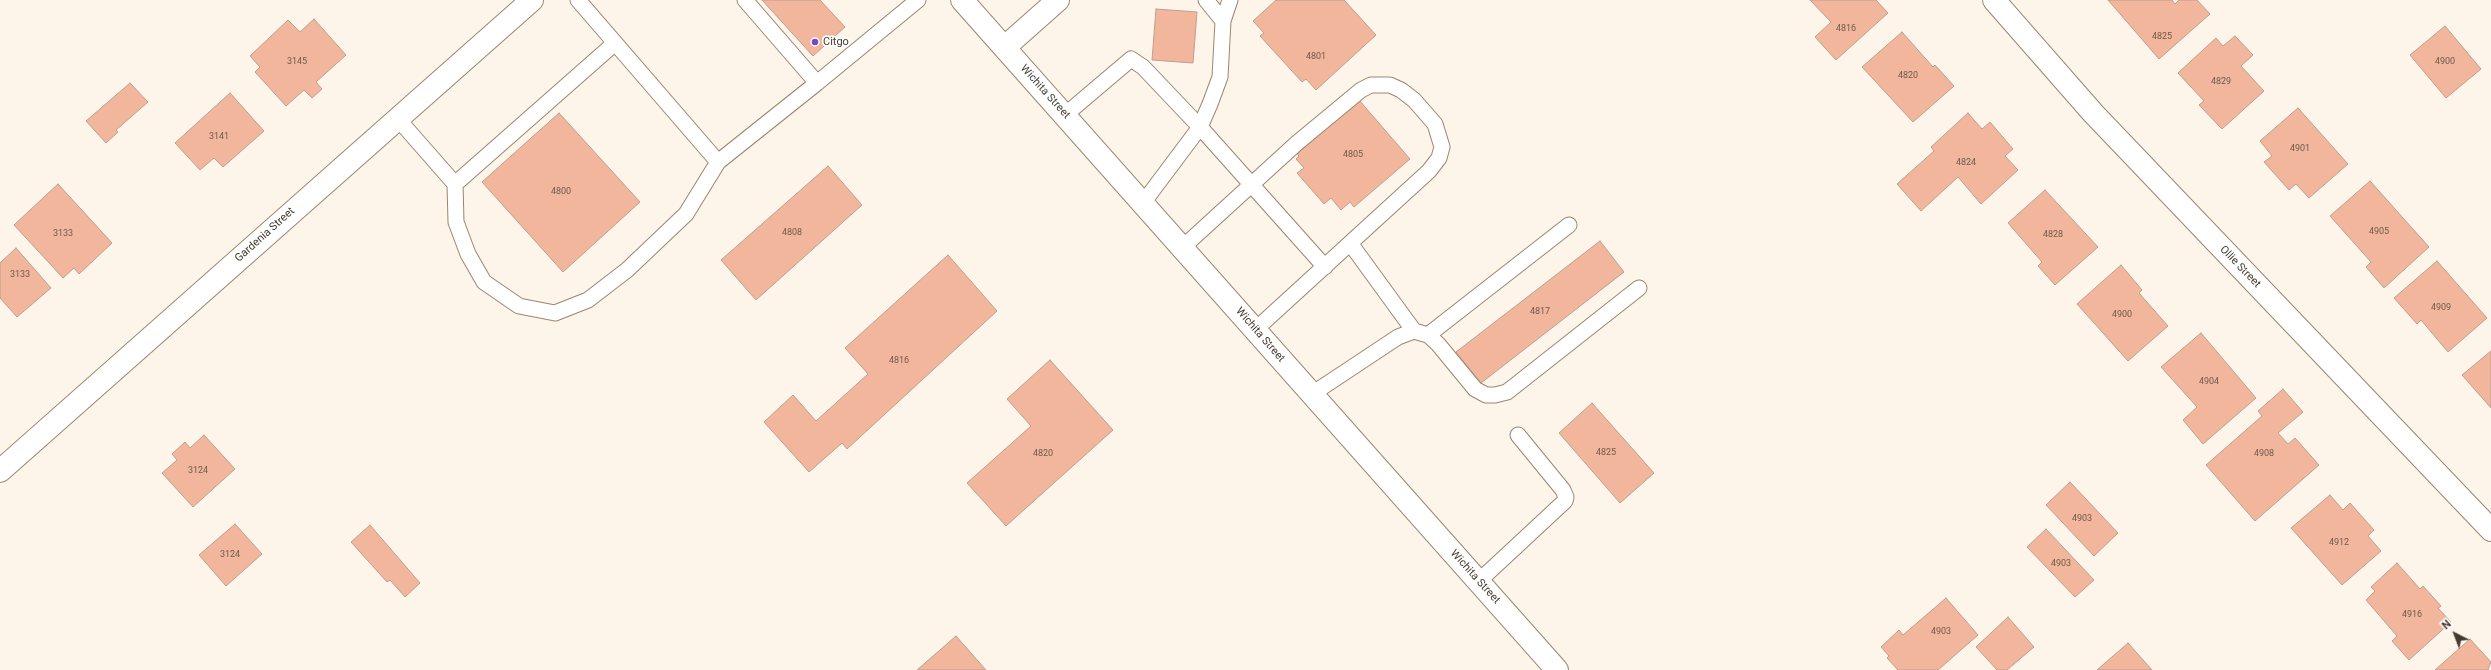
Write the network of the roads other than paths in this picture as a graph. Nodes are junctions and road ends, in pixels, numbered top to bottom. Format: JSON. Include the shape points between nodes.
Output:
{"nodes":[{"id":1,"x":532,"y":0,"type":"edge"},
{"id":2,"x":578,"y":0,"type":"edge"},
{"id":3,"x":745,"y":0,"type":"edge"},
{"id":4,"x":918,"y":0,"type":"edge"},
{"id":5,"x":962,"y":0,"type":"edge"},
{"id":6,"x":1058,"y":0,"type":"edge"},
{"id":7,"x":1206,"y":0,"type":"edge"},
{"id":8,"x":1230,"y":0,"type":"edge"},
{"id":9,"x":1994,"y":0,"type":"edge"},
{"id":10,"x":1223,"y":20,"type":"junction"},
{"id":11,"x":615,"y":43,"type":"junction"},
{"id":12,"x":1005,"y":47,"type":"junction"},
{"id":13,"x":817,"y":83,"type":"junction"},
{"id":14,"x":1066,"y":116,"type":"junction"},
{"id":15,"x":398,"y":119,"type":"junction"},
{"id":16,"x":1200,"y":127,"type":"junction"},
{"id":17,"x":718,"y":162,"type":"junction"},
{"id":18,"x":455,"y":184,"type":"junction"},
{"id":19,"x":1252,"y":185,"type":"junction"},
{"id":20,"x":1143,"y":203,"type":"junction"},
{"id":21,"x":1569,"y":226,"type":"dead end"},
{"id":22,"x":1350,"y":243,"type":"junction"},
{"id":23,"x":1182,"y":248,"type":"junction"},
{"id":24,"x":1325,"y":267,"type":"junction"},
{"id":25,"x":1639,"y":288,"type":"dead end"},
{"id":26,"x":1256,"y":330,"type":"junction"},
{"id":27,"x":1414,"y":331,"type":"junction"},
{"id":28,"x":1428,"y":335,"type":"junction"},
{"id":29,"x":1312,"y":394,"type":"junction"},
{"id":30,"x":1518,"y":435,"type":"dead end"},
{"id":31,"x":0,"y":471,"type":"edge"},
{"id":32,"x":2491,"y":530,"type":"edge"},
{"id":33,"x":1479,"y":581,"type":"junction"},
{"id":34,"x":1557,"y":670,"type":"edge"}],
"edges":[{"from":1,"to":15,"type":"street","name":"Gardenia Street"},
{"from":2,"to":11,"type":"lane"},
{"from":3,"to":13,"type":"lane"},
{"from":4,"to":13,"type":"lane"},
{"from":5,"to":12,"type":"street","name":"Wichita Street"},
{"from":6,"to":12,"type":"street"},
{"from":7,"to":10,"type":"lane"},
{"from":8,"to":10,"type":"lane"},
{"from":9,"to":32,"type":"street","name":"Ollie Street","via":[[2093,113]]},
{"from":10,"to":16,"type":"lane","via":[[1220,77]]},
{"from":11,"to":17,"type":"lane"},
{"from":11,"to":18,"type":"lane"},
{"from":12,"to":14,"type":"street","name":"Wichita Street"},
{"from":13,"to":17,"type":"lane"},
{"from":14,"to":16,"type":"lane","via":[[1131,59],[1143,67]]},
{"from":14,"to":20,"type":"street","name":"Wichita Street"},
{"from":15,"to":18,"type":"lane"},
{"from":15,"to":31,"type":"street","name":"Gardenia Street"},
{"from":16,"to":19,"type":"lane"},
{"from":16,"to":20,"type":"lane"},
{"from":17,"to":18,"type":"lane","via":[[686,214],[627,270],[588,300],[555,313],[519,306],[484,282],[468,254],[456,222]]},
{"from":19,"to":22,"type":"lane","via":[[1330,114],[1362,90],[1380,84],[1402,90],[1435,124],[1442,147],[1439,158],[1429,171]]},
{"from":19,"to":23,"type":"lane"},
{"from":19,"to":24,"type":"lane"},
{"from":20,"to":23,"type":"street","name":"Wichita Street"},
{"from":21,"to":28,"type":"lane"},
{"from":22,"to":24,"type":"lane"},
{"from":22,"to":27,"type":"lane"},
{"from":23,"to":26,"type":"street","name":"Wichita Street"},
{"from":24,"to":26,"type":"lane"},
{"from":25,"to":28,"type":"lane","via":[[1523,381],[1507,392],[1495,396],[1486,395],[1475,389]]},
{"from":26,"to":29,"type":"street","name":"Wichita Street"},
{"from":27,"to":28,"type":"lane"},
{"from":27,"to":29,"type":"lane","via":[[1398,336]]},
{"from":29,"to":33,"type":"street","name":"Wichita Street"},
{"from":30,"to":33,"type":"lane","via":[[1563,490],[1565,501]]},
{"from":33,"to":34,"type":"street","name":"Wichita Street"}]}
